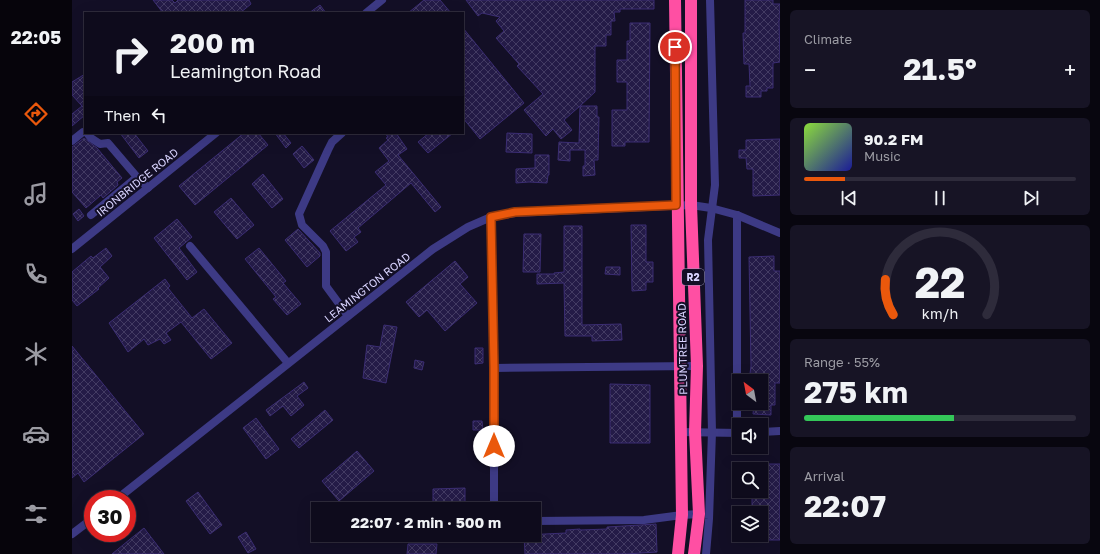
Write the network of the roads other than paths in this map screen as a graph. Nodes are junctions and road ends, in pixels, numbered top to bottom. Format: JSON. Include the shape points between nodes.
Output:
{"nodes":[{"id":1,"x":382,"y":0,"type":"edge"},
{"id":2,"x":675,"y":0,"type":"edge"},
{"id":3,"x":691,"y":0,"type":"edge"},
{"id":4,"x":710,"y":0,"type":"edge"},
{"id":5,"x":367,"y":12,"type":"edge"},
{"id":6,"x":84,"y":132,"type":"edge"},
{"id":7,"x":87,"y":134,"type":"edge"},
{"id":8,"x":215,"y":134,"type":"edge"},
{"id":9,"x":341,"y":134,"type":"edge"},
{"id":10,"x":72,"y":141,"type":"edge"},
{"id":11,"x":137,"y":177,"type":"junction"},
{"id":12,"x":148,"y":188,"type":"junction"},
{"id":13,"x":676,"y":205,"type":"junction"},
{"id":14,"x":691,"y":205,"type":"junction"},
{"id":15,"x":711,"y":208,"type":"junction"},
{"id":16,"x":91,"y":215,"type":"dead end"},
{"id":17,"x":737,"y":215,"type":"junction"},
{"id":18,"x":491,"y":217,"type":"junction"},
{"id":19,"x":780,"y":233,"type":"edge"},
{"id":20,"x":190,"y":246,"type":"dead end"},
{"id":21,"x":72,"y":249,"type":"edge"},
{"id":22,"x":348,"y":316,"type":"junction"},
{"id":23,"x":288,"y":363,"type":"junction"},
{"id":24,"x":680,"y":366,"type":"junction"},
{"id":25,"x":697,"y":366,"type":"junction"},
{"id":26,"x":494,"y":368,"type":"junction"},
{"id":27,"x":738,"y":418,"type":"edge"},
{"id":28,"x":780,"y":431,"type":"edge"},
{"id":29,"x":680,"y":432,"type":"junction"},
{"id":30,"x":695,"y":432,"type":"junction"},
{"id":31,"x":712,"y":432,"type":"junction"},
{"id":32,"x":768,"y":432,"type":"edge"},
{"id":33,"x":732,"y":433,"type":"edge"},
{"id":34,"x":128,"y":490,"type":"edge"},
{"id":35,"x":494,"y":502,"type":"edge"},
{"id":36,"x":699,"y":514,"type":"junction"},
{"id":37,"x":682,"y":515,"type":"junction"},
{"id":38,"x":541,"y":521,"type":"edge"},
{"id":39,"x":84,"y":525,"type":"edge"},
{"id":40,"x":72,"y":534,"type":"edge"},
{"id":41,"x":678,"y":554,"type":"edge"},
{"id":42,"x":694,"y":554,"type":"edge"},
{"id":43,"x":706,"y":554,"type":"edge"}],
"edges":[{"from":1,"to":5,"type":"street"},
{"from":2,"to":13,"type":"highway","name":"PLUMTREE ROAD","number":"R2"},
{"from":3,"to":14,"type":"highway","name":"PLUMTREE ROAD","number":"R2"},
{"from":4,"to":15,"type":"street","via":[[715,185]]},
{"from":6,"to":10,"type":"street"},
{"from":7,"to":11,"type":"street","via":[[100,144],[108,143]]},
{"from":8,"to":12,"type":"street","name":"IRONBRIDGE ROAD"},
{"from":9,"to":22,"type":"street","via":[[332,142],[298,214],[302,225],[326,252],[326,286]]},
{"from":11,"to":12,"type":"street"},
{"from":11,"to":16,"type":"street"},
{"from":12,"to":21,"type":"street","name":"IRONBRIDGE ROAD"},
{"from":13,"to":14,"type":"street","name":"LEAMINGTON ROAD"},
{"from":13,"to":18,"type":"street","name":"LEAMINGTON ROAD","via":[[515,212]]},
{"from":13,"to":24,"type":"highway","name":"PLUMTREE ROAD","number":"R2"},
{"from":14,"to":15,"type":"street","name":"LEAMINGTON ROAD"},
{"from":14,"to":25,"type":"highway","name":"PLUMTREE ROAD","number":"R2"},
{"from":15,"to":17,"type":"street","name":"LEAMINGTON ROAD"},
{"from":15,"to":31,"type":"street","via":[[708,240]]},
{"from":17,"to":19,"type":"street","name":"LEAMINGTON ROAD"},
{"from":17,"to":27,"type":"street"},
{"from":18,"to":22,"type":"street","name":"LEAMINGTON ROAD","via":[[468,227],[433,249]]},
{"from":18,"to":26,"type":"street"},
{"from":20,"to":23,"type":"street"},
{"from":22,"to":23,"type":"street","name":"LEAMINGTON ROAD"},
{"from":23,"to":34,"type":"street","name":"LEAMINGTON ROAD"},
{"from":24,"to":25,"type":"street"},
{"from":24,"to":26,"type":"street"},
{"from":24,"to":29,"type":"highway","name":"PLUMTREE ROAD","number":"R2"},
{"from":25,"to":30,"type":"highway","name":"PLUMTREE ROAD","number":"R2"},
{"from":26,"to":35,"type":"street"},
{"from":28,"to":32,"type":"street"},
{"from":29,"to":30,"type":"street"},
{"from":29,"to":37,"type":"highway","name":"PLUMTREE ROAD","number":"R2"},
{"from":30,"to":31,"type":"street"},
{"from":30,"to":36,"type":"highway","name":"PLUMTREE ROAD","number":"R2"},
{"from":31,"to":33,"type":"street"},
{"from":31,"to":43,"type":"street"},
{"from":36,"to":37,"type":"street"},
{"from":36,"to":42,"type":"highway","name":"PLUMTREE ROAD","number":"R2"},
{"from":37,"to":38,"type":"street","via":[[644,520]]},
{"from":37,"to":41,"type":"highway","name":"PLUMTREE ROAD","number":"R2"},
{"from":39,"to":40,"type":"street"}]}
